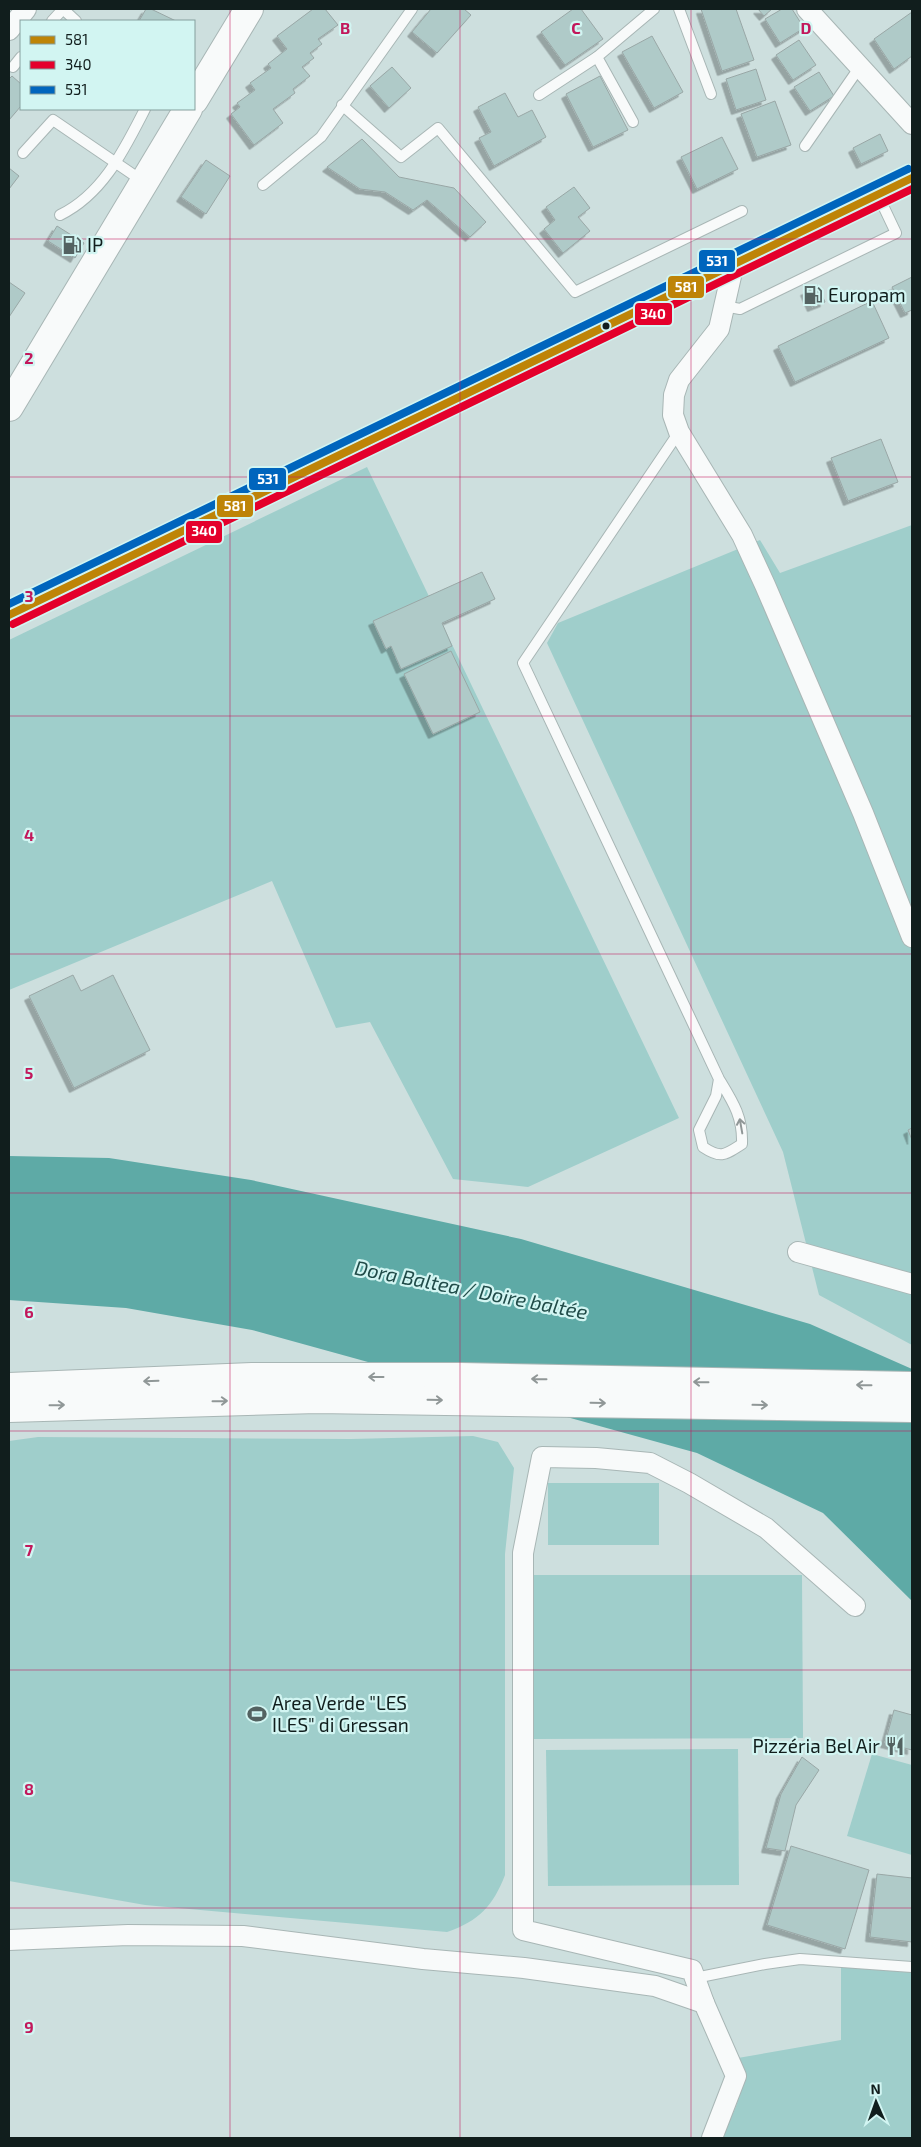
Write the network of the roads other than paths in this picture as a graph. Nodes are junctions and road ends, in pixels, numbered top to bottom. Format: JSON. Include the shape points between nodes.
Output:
{"nodes":[{"id":1,"x":26,"y":9,"type":"edge"},
{"id":2,"x":249,"y":9,"type":"edge"},
{"id":3,"x":412,"y":9,"type":"edge"},
{"id":4,"x":654,"y":9,"type":"edge"},
{"id":5,"x":678,"y":9,"type":"edge"},
{"id":6,"x":807,"y":9,"type":"edge"},
{"id":7,"x":53,"y":20,"type":"edge"},
{"id":8,"x":75,"y":20,"type":"edge"},
{"id":9,"x":9,"y":30,"type":"edge"},
{"id":10,"x":597,"y":57,"type":"junction"},
{"id":11,"x":20,"y":59,"type":"edge"},
{"id":12,"x":13,"y":67,"type":"dead end"},
{"id":13,"x":860,"y":68,"type":"junction"},
{"id":14,"x":712,"y":94,"type":"dead end"},
{"id":15,"x":539,"y":95,"type":"dead end"},
{"id":16,"x":195,"y":98,"type":"edge"},
{"id":17,"x":342,"y":105,"type":"junction"},
{"id":18,"x":144,"y":110,"type":"edge"},
{"id":19,"x":187,"y":110,"type":"edge"},
{"id":20,"x":633,"y":122,"type":"dead end"},
{"id":21,"x":912,"y":123,"type":"edge"},
{"id":22,"x":805,"y":146,"type":"dead end"},
{"id":23,"x":23,"y":153,"type":"dead end"},
{"id":24,"x":118,"y":163,"type":"junction"},
{"id":25,"x":912,"y":178,"type":"edge"},
{"id":26,"x":145,"y":183,"type":"junction"},
{"id":27,"x":263,"y":184,"type":"dead end"},
{"id":28,"x":878,"y":194,"type":"junction"},
{"id":29,"x":742,"y":211,"type":"dead end"},
{"id":30,"x":60,"y":215,"type":"dead end"},
{"id":31,"x":734,"y":264,"type":"junction"},
{"id":32,"x":724,"y":306,"type":"junction"},
{"id":33,"x":9,"y":407,"type":"edge"},
{"id":34,"x":679,"y":432,"type":"junction"},
{"id":35,"x":9,"y":615,"type":"edge"},
{"id":36,"x":912,"y":937,"type":"edge"},
{"id":37,"x":719,"y":1079,"type":"junction"},
{"id":38,"x":798,"y":1252,"type":"dead end"},
{"id":39,"x":912,"y":1284,"type":"edge"},
{"id":40,"x":912,"y":1386,"type":"edge"},
{"id":41,"x":9,"y":1387,"type":"edge"},
{"id":42,"x":9,"y":1408,"type":"edge"},
{"id":43,"x":912,"y":1408,"type":"edge"},
{"id":44,"x":855,"y":1606,"type":"dead end"},
{"id":45,"x":9,"y":1940,"type":"edge"},
{"id":46,"x":912,"y":1968,"type":"edge"},
{"id":47,"x":695,"y":1978,"type":"junction"},
{"id":48,"x":704,"y":2003,"type":"junction"},
{"id":49,"x":712,"y":2138,"type":"edge"}],
"edges":[{"from":1,"to":9,"type":"street"},
{"from":2,"to":16,"type":"main road"},
{"from":3,"to":17,"type":"lane"},
{"from":4,"to":10,"type":"lane"},
{"from":5,"to":14,"type":"lane"},
{"from":6,"to":13,"type":"street"},
{"from":7,"to":8,"type":"lane","via":[[63,9]]},
{"from":10,"to":15,"type":"lane"},
{"from":10,"to":20,"type":"lane"},
{"from":11,"to":12,"type":"lane"},
{"from":13,"to":21,"type":"street"},
{"from":13,"to":22,"type":"lane"},
{"from":17,"to":27,"type":"lane","via":[[321,137]]},
{"from":17,"to":29,"type":"lane","via":[[401,157],[438,128],[575,292]]},
{"from":18,"to":24,"type":"lane"},
{"from":19,"to":26,"type":"main road"},
{"from":23,"to":24,"type":"lane","via":[[53,120]]},
{"from":24,"to":26,"type":"lane"},
{"from":24,"to":30,"type":"lane","via":[[77,207]]},
{"from":25,"to":28,"type":"street"},
{"from":26,"to":33,"type":"main road"},
{"from":28,"to":31,"type":"street"},
{"from":28,"to":32,"type":"lane","via":[[896,233],[740,309]]},
{"from":31,"to":32,"type":"street"},
{"from":31,"to":35,"type":"street"},
{"from":32,"to":34,"type":"street","via":[[719,329],[679,380],[673,415]]},
{"from":34,"to":36,"type":"street","via":[[742,535],[863,813]]},
{"from":34,"to":37,"type":"lane","via":[[523,663]]},
{"from":37,"to":37,"type":"lane","one_way":true,"via":[[716,1096],[699,1130],[703,1147],[714,1154],[727,1154],[742,1144],[743,1127]]},
{"from":38,"to":39,"type":"street"},
{"from":40,"to":41,"type":"main road","one_way":true,"via":[[461,1377],[252,1377]]},
{"from":42,"to":43,"type":"main road","one_way":true,"via":[[317,1399]]},
{"from":44,"to":47,"type":"street","via":[[766,1528],[650,1463],[542,1457],[523,1553],[523,1930],[692,1970]]},
{"from":45,"to":48,"type":"street","via":[[128,1935],[243,1936],[656,1986]]},
{"from":46,"to":47,"type":"lane","via":[[800,1959]]},
{"from":47,"to":48,"type":"street"},
{"from":48,"to":49,"type":"street","via":[[736,2076]]}]}
